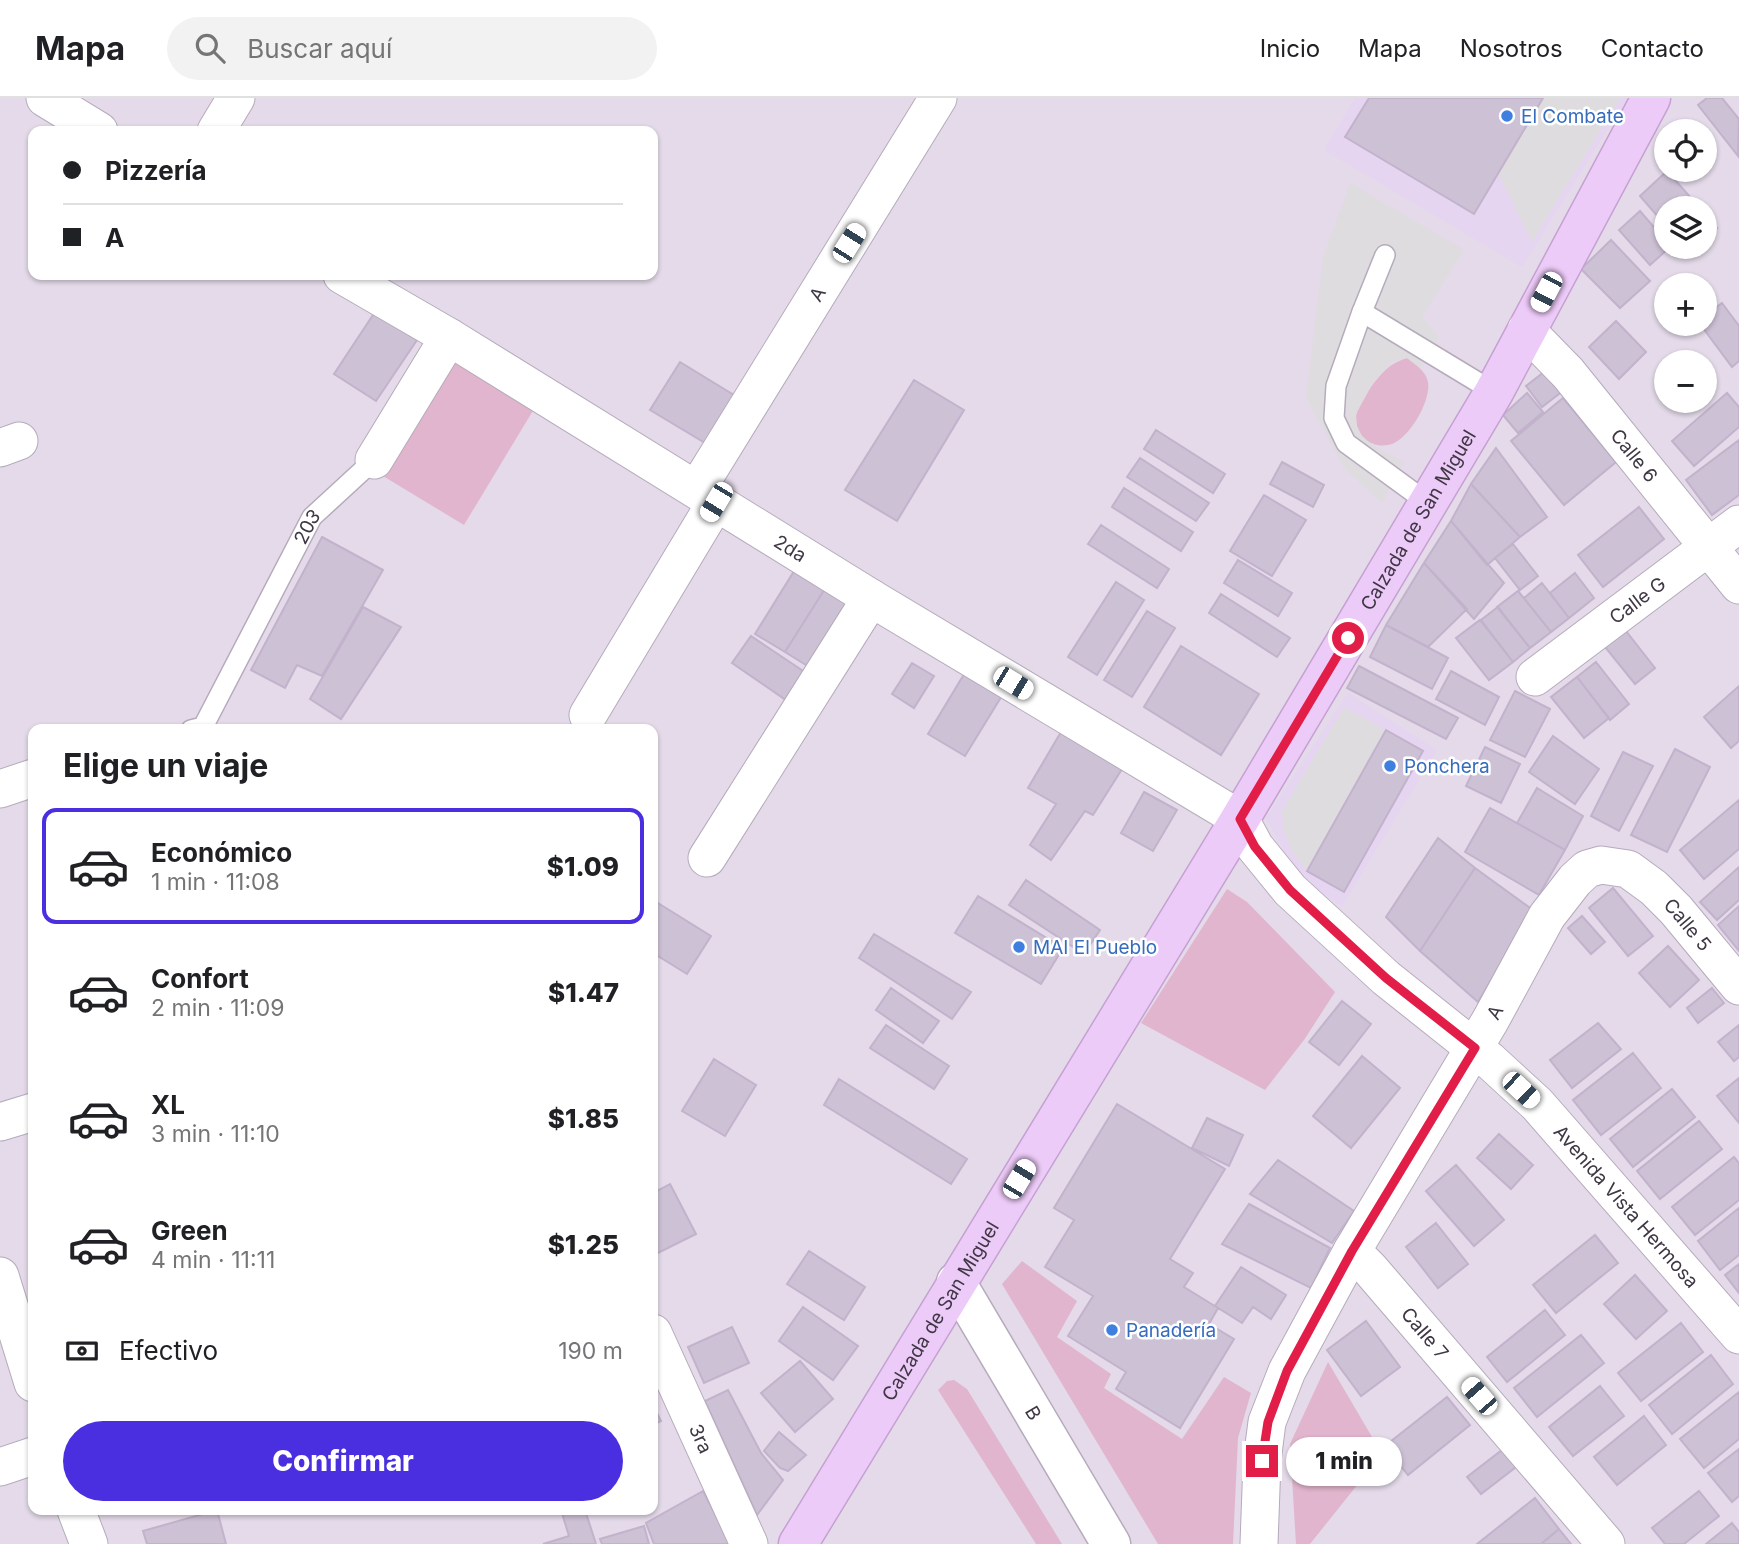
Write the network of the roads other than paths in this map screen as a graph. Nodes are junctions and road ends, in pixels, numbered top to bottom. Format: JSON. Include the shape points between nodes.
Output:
{"nodes":[{"id":1,"x":44,"y":98,"type":"edge"},
{"id":2,"x":236,"y":98,"type":"edge"},
{"id":3,"x":937,"y":98,"type":"edge"},
{"id":4,"x":1651,"y":98,"type":"edge"},
{"id":5,"x":91,"y":126,"type":"edge"},
{"id":6,"x":219,"y":126,"type":"edge"},
{"id":7,"x":1385,"y":256,"type":"dead end"},
{"id":8,"x":351,"y":280,"type":"edge"},
{"id":9,"x":1362,"y":312,"type":"junction"},
{"id":10,"x":1526,"y":330,"type":"junction"},
{"id":11,"x":449,"y":337,"type":"junction"},
{"id":12,"x":1494,"y":392,"type":"junction"},
{"id":13,"x":374,"y":460,"type":"joint"},
{"id":14,"x":707,"y":495,"type":"junction"},
{"id":15,"x":1428,"y":503,"type":"junction"},
{"id":16,"x":1739,"y":524,"type":"edge"},
{"id":17,"x":1709,"y":547,"type":"junction"},
{"id":18,"x":1739,"y":585,"type":"edge"},
{"id":19,"x":871,"y":598,"type":"junction"},
{"id":20,"x":1535,"y":677,"type":"dead end"},
{"id":21,"x":588,"y":715,"type":"dead end"},
{"id":22,"x":205,"y":724,"type":"edge"},
{"id":23,"x":28,"y":780,"type":"edge"},
{"id":24,"x":0,"y":789,"type":"edge"},
{"id":25,"x":1240,"y":819,"type":"junction"},
{"id":26,"x":707,"y":858,"type":"dead end"},
{"id":27,"x":1628,"y":869,"type":"joint"},
{"id":28,"x":1739,"y":986,"type":"edge"},
{"id":29,"x":1475,"y":1048,"type":"junction"},
{"id":30,"x":28,"y":1114,"type":"edge"},
{"id":31,"x":0,"y":1122,"type":"edge"},
{"id":32,"x":1352,"y":1251,"type":"junction"},
{"id":33,"x":0,"y":1276,"type":"edge"},
{"id":34,"x":956,"y":1282,"type":"junction"},
{"id":35,"x":1739,"y":1335,"type":"edge"},
{"id":36,"x":658,"y":1344,"type":"edge"},
{"id":37,"x":28,"y":1367,"type":"edge"},
{"id":38,"x":28,"y":1458,"type":"edge"},
{"id":39,"x":0,"y":1467,"type":"edge"},
{"id":40,"x":78,"y":1515,"type":"edge"},
{"id":41,"x":89,"y":1544,"type":"edge"},
{"id":42,"x":749,"y":1544,"type":"edge"},
{"id":43,"x":798,"y":1544,"type":"edge"},
{"id":44,"x":1111,"y":1544,"type":"edge"},
{"id":45,"x":1259,"y":1544,"type":"edge"},
{"id":46,"x":1606,"y":1544,"type":"edge"}],
"edges":[{"from":1,"to":5,"type":"street"},
{"from":2,"to":6,"type":"street"},
{"from":3,"to":14,"type":"street","name":"A"},
{"from":4,"to":10,"type":"main road","name":"Calzada de San Miguel"},
{"from":7,"to":9,"type":"lane"},
{"from":8,"to":11,"type":"street","name":"2da"},
{"from":9,"to":12,"type":"lane"},
{"from":9,"to":15,"type":"lane","via":[[1336,386],[1334,418],[1346,443]]},
{"from":10,"to":12,"type":"main road","name":"Calzada de San Miguel"},
{"from":10,"to":17,"type":"street","name":"Calle 6","via":[[1568,373]]},
{"from":11,"to":13,"type":"street","name":"203"},
{"from":11,"to":14,"type":"street","name":"2da"},
{"from":12,"to":15,"type":"main road","name":"Calzada de San Miguel"},
{"from":13,"to":22,"type":"lane","name":"203","via":[[312,517]]},
{"from":14,"to":19,"type":"street","name":"2da"},
{"from":14,"to":21,"type":"street","name":"A"},
{"from":15,"to":25,"type":"main road","name":"Calzada de San Miguel"},
{"from":16,"to":17,"type":"street","name":"Calle G"},
{"from":17,"to":18,"type":"street","name":"Calle 6"},
{"from":17,"to":20,"type":"street","name":"Calle G"},
{"from":19,"to":25,"type":"street","name":"2da"},
{"from":19,"to":26,"type":"street"},
{"from":23,"to":24,"type":"street"},
{"from":25,"to":29,"type":"street","name":"Avenida Vista Hermosa","via":[[1255,847],[1290,890],[1386,978]]},
{"from":25,"to":34,"type":"main road","name":"Calzada de San Miguel"},
{"from":27,"to":28,"type":"street","name":"Calle 5","via":[[1676,910]]},
{"from":27,"to":29,"type":"street","name":"A","via":[[1601,865],[1574,880],[1547,916]]},
{"from":29,"to":32,"type":"street","name":"A"},
{"from":29,"to":35,"type":"street","name":"Avenida Vista Hermosa","via":[[1537,1104]]},
{"from":30,"to":31,"type":"street"},
{"from":32,"to":45,"type":"street","name":"A","via":[[1275,1397],[1262,1461]]},
{"from":32,"to":46,"type":"street","name":"Calle 7"},
{"from":33,"to":37,"type":"street"},
{"from":34,"to":43,"type":"main road","name":"Calzada de San Miguel"},
{"from":34,"to":44,"type":"street","name":"B"},
{"from":36,"to":42,"type":"street","name":"3ra"},
{"from":38,"to":39,"type":"street"},
{"from":40,"to":41,"type":"street"}]}
